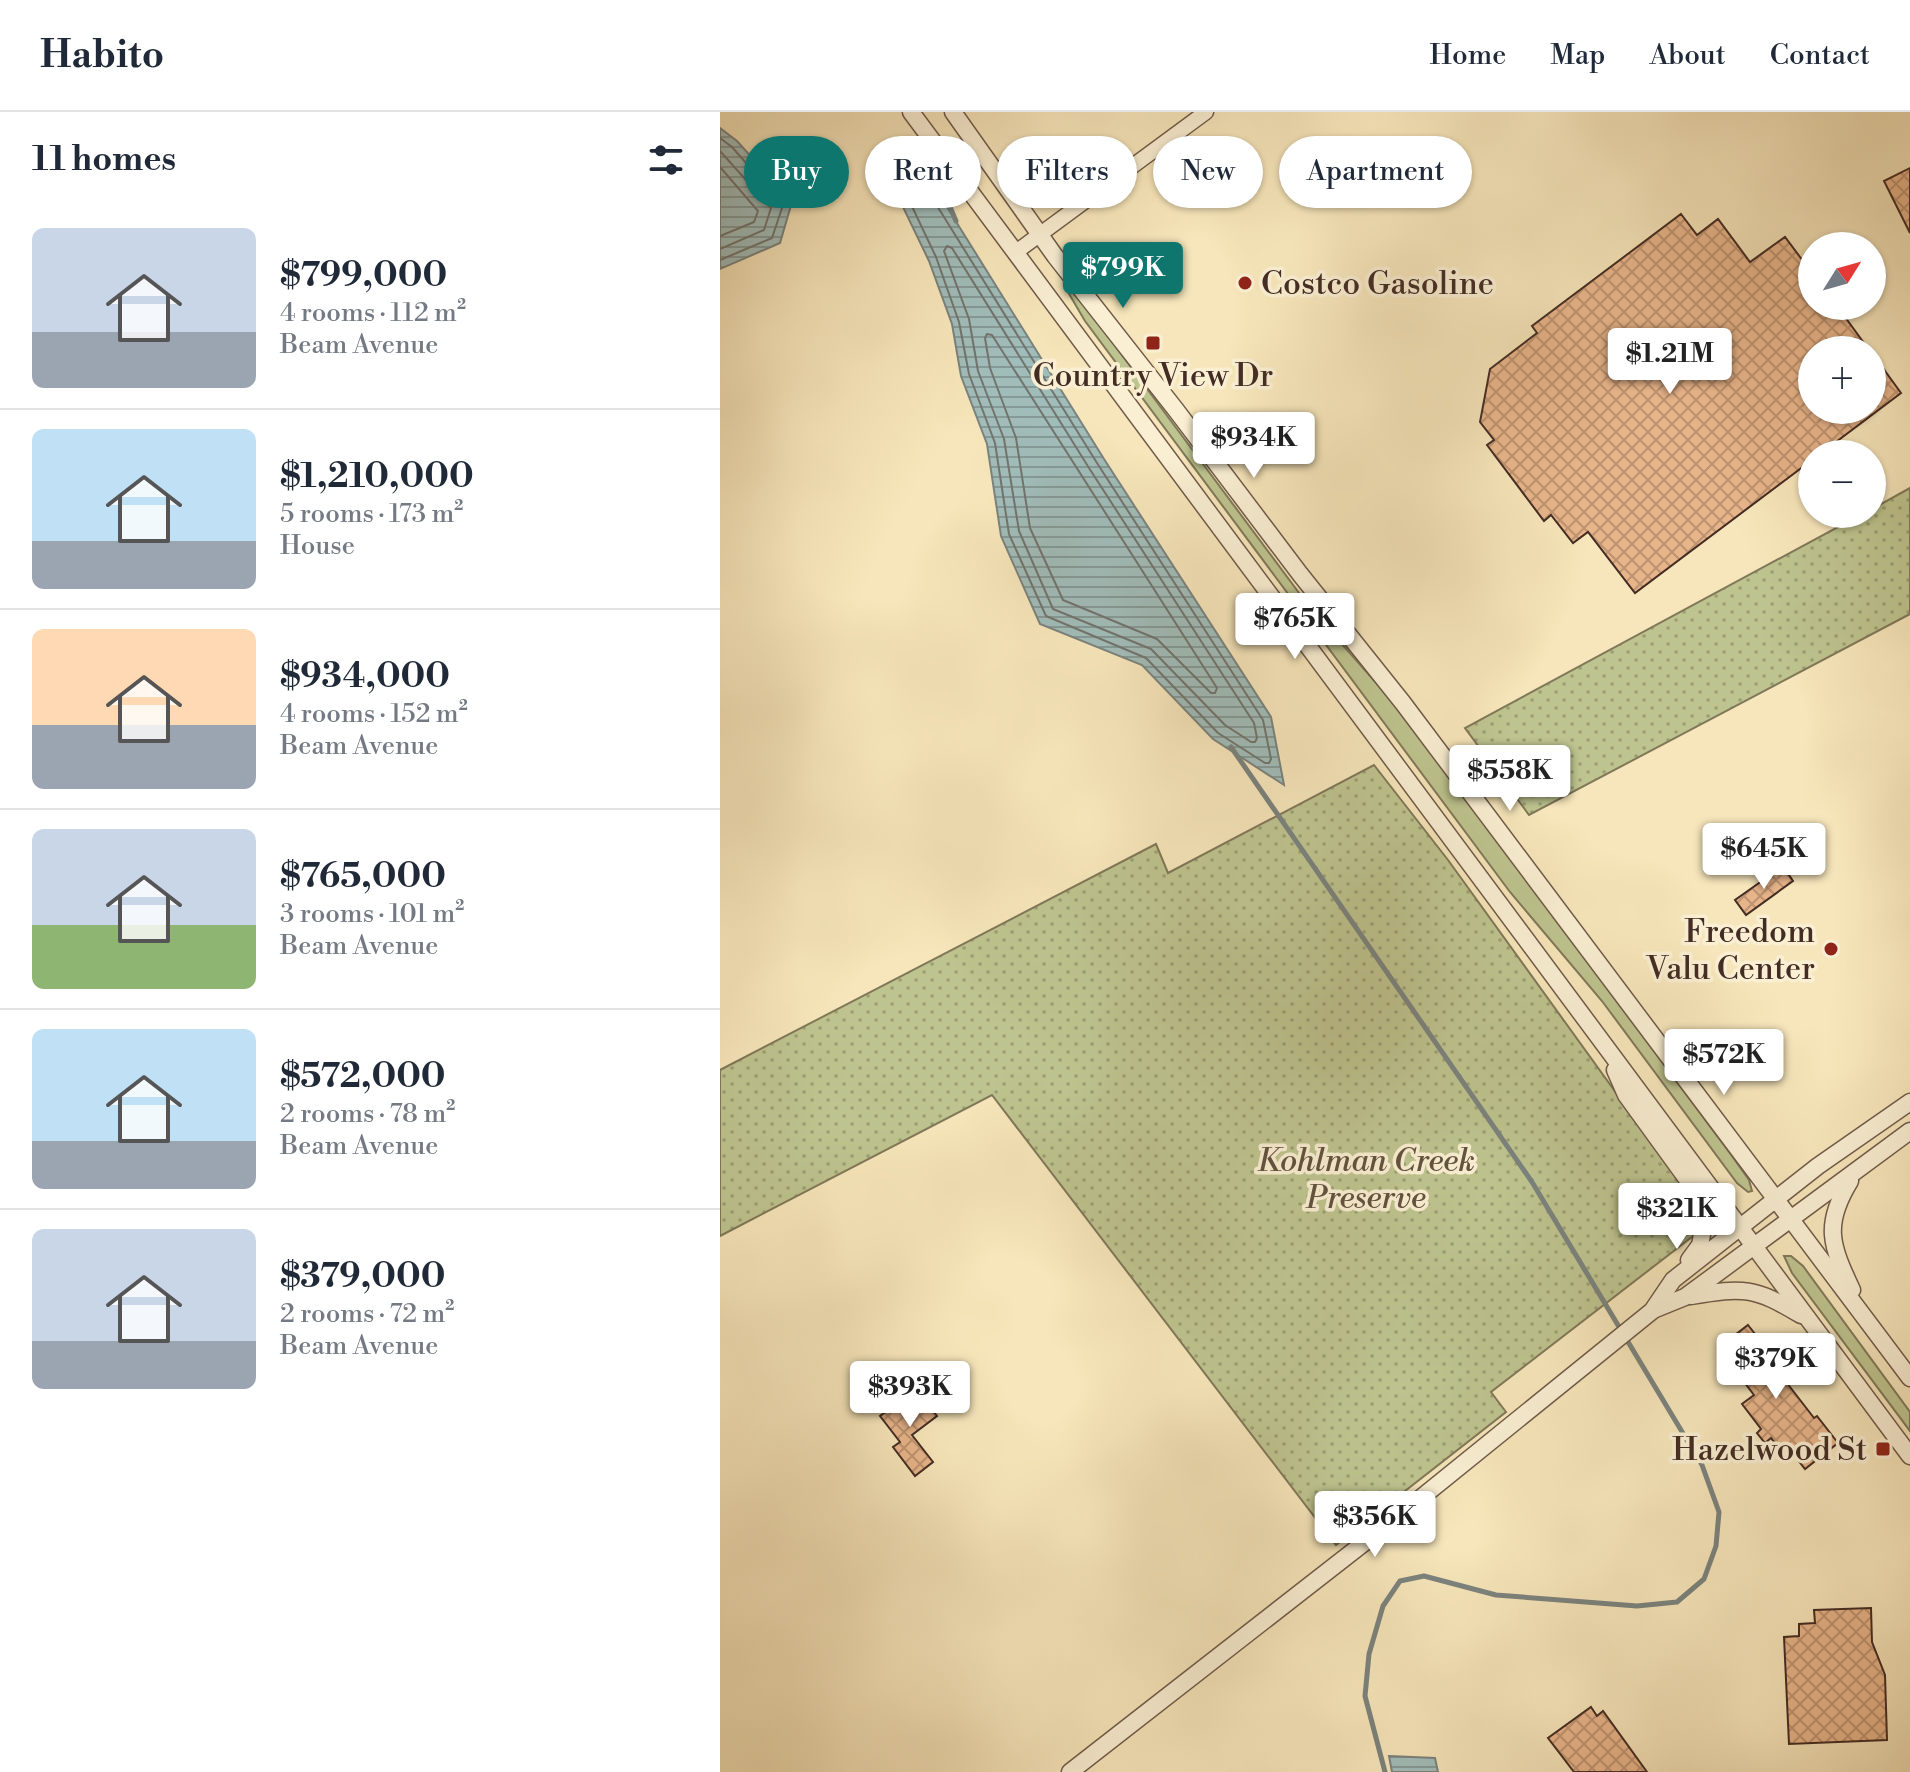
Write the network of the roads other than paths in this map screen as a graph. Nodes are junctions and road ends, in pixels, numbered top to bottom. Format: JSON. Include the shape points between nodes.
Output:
{"nodes":[{"id":1,"x":911,"y":112,"type":"edge"},
{"id":2,"x":953,"y":112,"type":"edge"},
{"id":3,"x":1206,"y":112,"type":"edge"},
{"id":4,"x":1039,"y":235,"type":"junction"},
{"id":5,"x":1016,"y":252,"type":"junction"},
{"id":6,"x":1605,"y":1046,"type":"junction"},
{"id":7,"x":1910,"y":1102,"type":"edge"},
{"id":8,"x":1910,"y":1131,"type":"edge"},
{"id":9,"x":1853,"y":1175,"type":"junction"},
{"id":10,"x":1775,"y":1199,"type":"junction"},
{"id":11,"x":1790,"y":1220,"type":"junction"},
{"id":12,"x":1739,"y":1227,"type":"junction"},
{"id":13,"x":1754,"y":1246,"type":"junction"},
{"id":14,"x":1673,"y":1280,"type":"junction"},
{"id":15,"x":1685,"y":1297,"type":"junction"},
{"id":16,"x":1652,"y":1311,"type":"junction"},
{"id":17,"x":1864,"y":1316,"type":"junction"},
{"id":18,"x":1809,"y":1319,"type":"junction"},
{"id":19,"x":1910,"y":1378,"type":"edge"},
{"id":20,"x":1910,"y":1456,"type":"edge"},
{"id":21,"x":1070,"y":1772,"type":"edge"}],
"edges":[{"from":1,"to":5,"type":"street"},
{"from":2,"to":4,"type":"street"},
{"from":3,"to":4,"type":"street"},
{"from":4,"to":5,"type":"street"},
{"from":4,"to":10,"type":"street","via":[[1403,703]]},
{"from":5,"to":6,"type":"street"},
{"from":6,"to":12,"type":"street"},
{"from":6,"to":14,"type":"street","via":[[1626,1095],[1700,1197],[1705,1219],[1700,1245]]},
{"from":7,"to":10,"type":"street"},
{"from":8,"to":9,"type":"street"},
{"from":9,"to":11,"type":"street"},
{"from":9,"to":17,"type":"street","via":[[1831,1226]]},
{"from":10,"to":11,"type":"street"},
{"from":10,"to":12,"type":"street"},
{"from":11,"to":13,"type":"street"},
{"from":11,"to":17,"type":"street"},
{"from":12,"to":13,"type":"street"},
{"from":12,"to":14,"type":"street"},
{"from":13,"to":15,"type":"street"},
{"from":13,"to":18,"type":"street"},
{"from":14,"to":16,"type":"street"},
{"from":15,"to":16,"type":"street"},
{"from":15,"to":18,"type":"street","via":[[1749,1290]]},
{"from":16,"to":21,"type":"street"},
{"from":17,"to":19,"type":"street"},
{"from":18,"to":20,"type":"street"}]}
